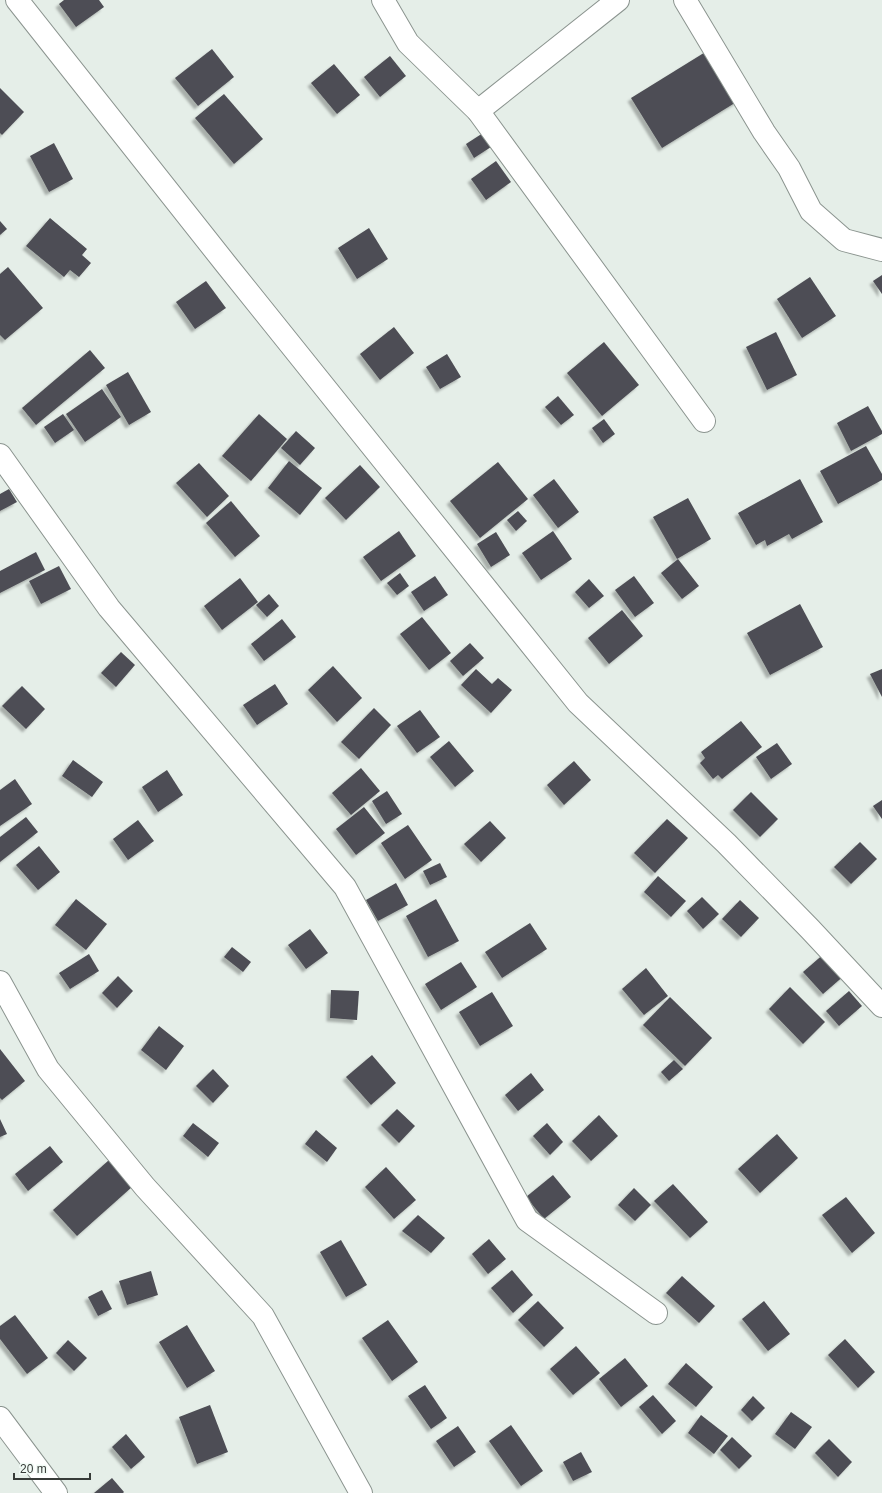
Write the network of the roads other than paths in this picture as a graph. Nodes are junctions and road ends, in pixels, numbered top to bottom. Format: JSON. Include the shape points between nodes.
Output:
{"nodes":[{"id":1,"x":17,"y":0,"type":"edge"},
{"id":2,"x":383,"y":0,"type":"edge"},
{"id":3,"x":618,"y":0,"type":"edge"},
{"id":4,"x":685,"y":0,"type":"edge"},
{"id":5,"x":478,"y":111,"type":"junction"},
{"id":6,"x":882,"y":250,"type":"edge"},
{"id":7,"x":704,"y":421,"type":"dead end"},
{"id":8,"x":0,"y":455,"type":"edge"},
{"id":9,"x":0,"y":982,"type":"edge"},
{"id":10,"x":882,"y":1006,"type":"edge"},
{"id":11,"x":656,"y":1313,"type":"dead end"},
{"id":12,"x":0,"y":1418,"type":"edge"},
{"id":13,"x":56,"y":1493,"type":"edge"},
{"id":14,"x":361,"y":1493,"type":"edge"}],
"edges":[{"from":1,"to":10,"type":"street","via":[[578,703],[726,843]]},
{"from":2,"to":5,"type":"street","via":[[408,43]]},
{"from":3,"to":5,"type":"street"},
{"from":4,"to":6,"type":"street","via":[[764,132],[789,168],[810,212],[844,240]]},
{"from":5,"to":7,"type":"street"},
{"from":8,"to":11,"type":"street","via":[[109,608],[345,887],[527,1220]]},
{"from":9,"to":14,"type":"street","via":[[48,1069],[145,1187],[262,1316]]},
{"from":12,"to":13,"type":"street"}]}
